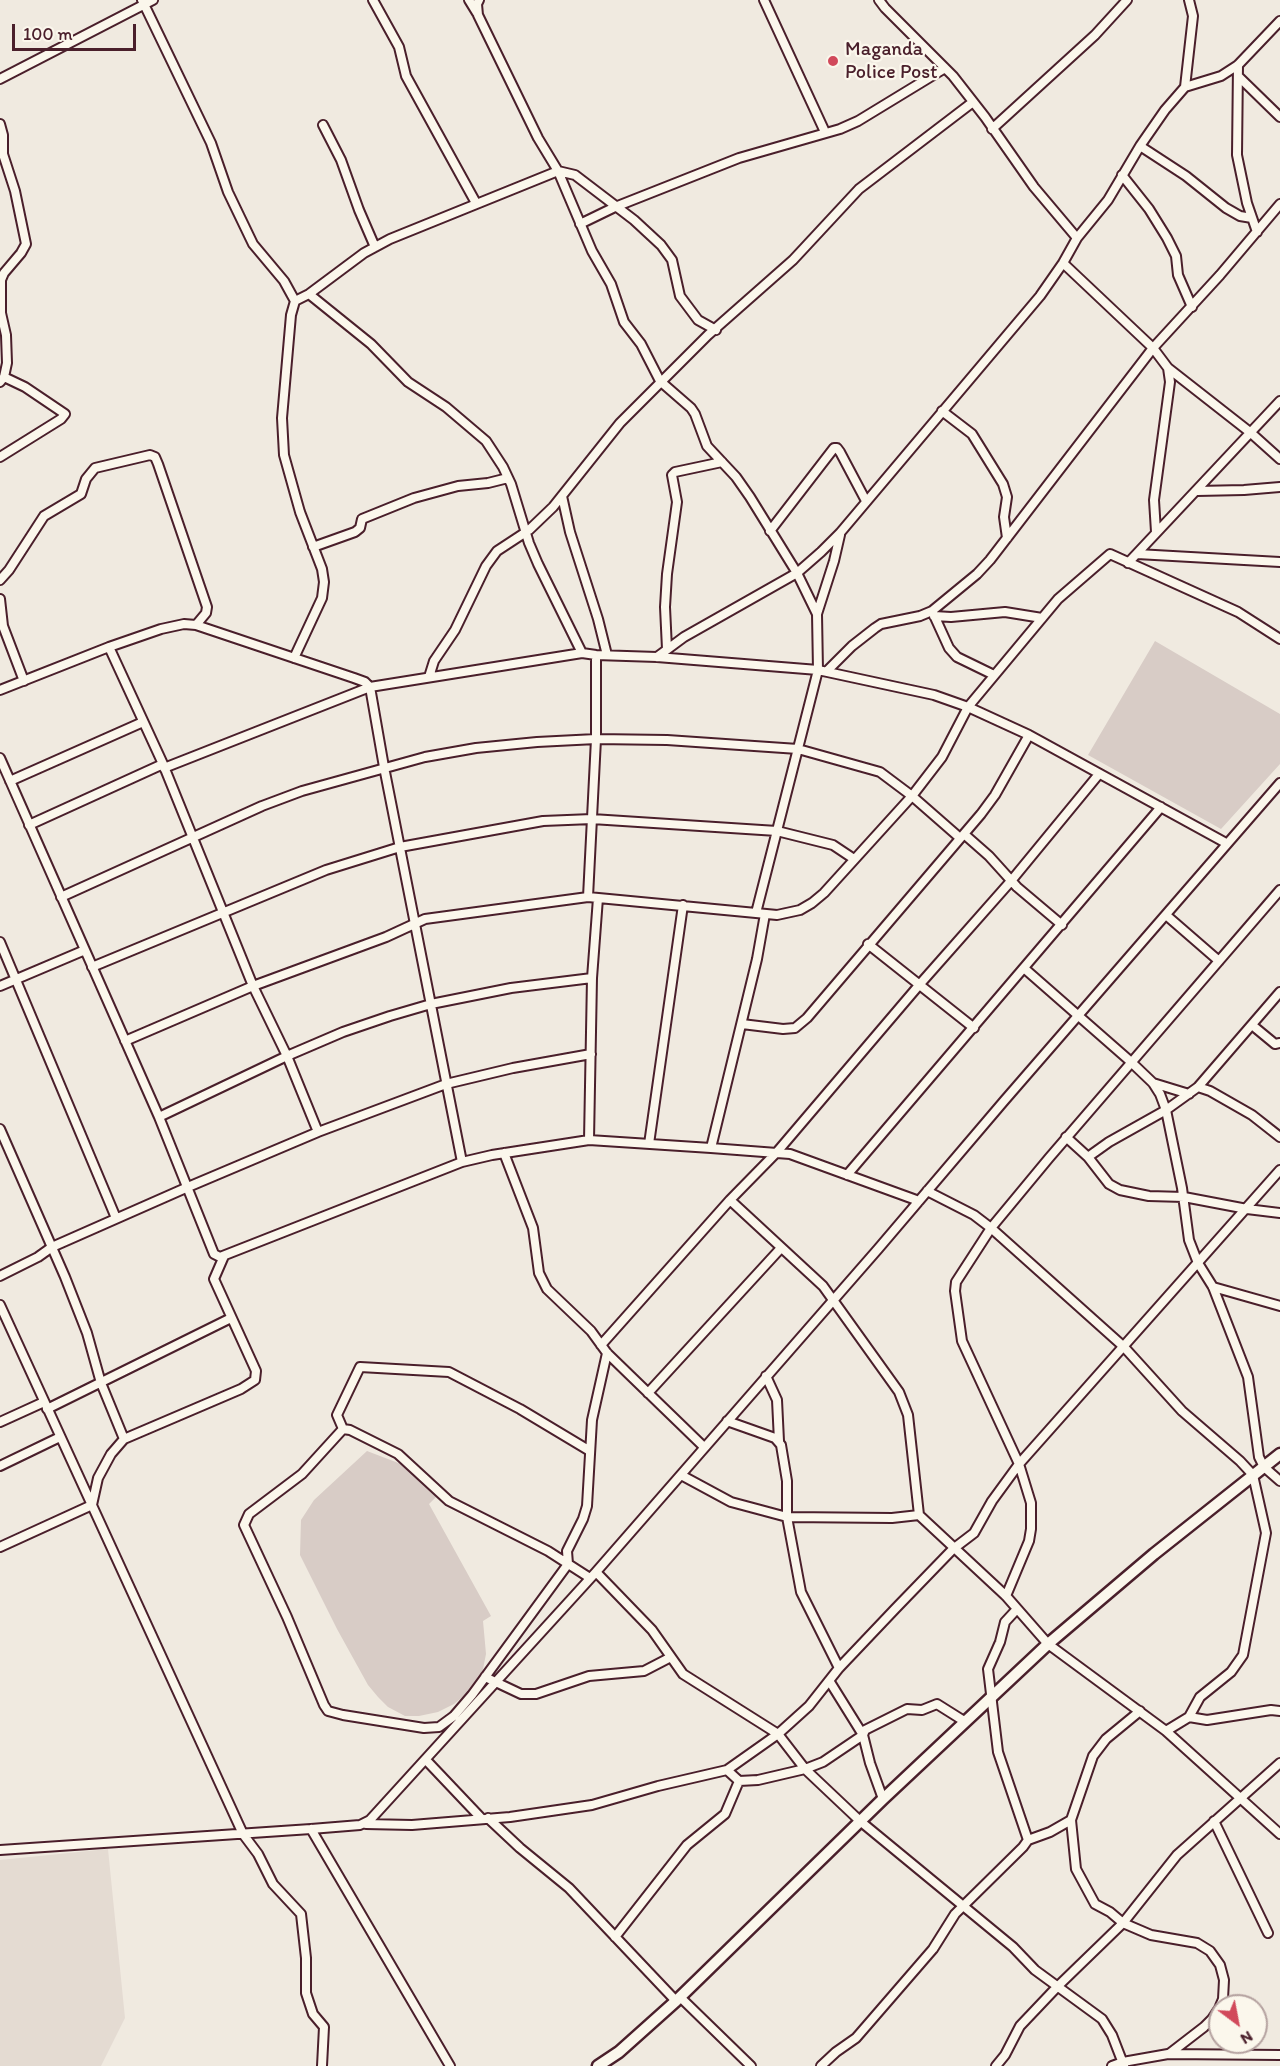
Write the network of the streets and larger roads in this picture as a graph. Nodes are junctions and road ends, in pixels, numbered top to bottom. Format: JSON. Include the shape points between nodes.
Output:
{"nodes":[{"id":1,"x":153,"y":0,"type":"edge"},
{"id":2,"x":373,"y":0,"type":"edge"},
{"id":3,"x":469,"y":0,"type":"edge"},
{"id":4,"x":479,"y":0,"type":"edge"},
{"id":5,"x":764,"y":0,"type":"edge"},
{"id":6,"x":879,"y":0,"type":"edge"},
{"id":7,"x":1127,"y":0,"type":"edge"},
{"id":8,"x":1190,"y":0,"type":"edge"},
{"id":9,"x":144,"y":2,"type":"edge"},
{"id":10,"x":478,"y":15,"type":"junction"},
{"id":11,"x":1280,"y":21,"type":"edge"},
{"id":12,"x":1238,"y":65,"type":"junction"},
{"id":13,"x":945,"y":68,"type":"junction"},
{"id":14,"x":1239,"y":77,"type":"junction"},
{"id":15,"x":0,"y":79,"type":"edge"},
{"id":16,"x":1185,"y":87,"type":"junction"},
{"id":17,"x":973,"y":102,"type":"junction"},
{"id":18,"x":1280,"y":117,"type":"edge"},
{"id":19,"x":0,"y":124,"type":"edge"},
{"id":20,"x":323,"y":125,"type":"dead end"},
{"id":21,"x":992,"y":129,"type":"junction"},
{"id":22,"x":825,"y":132,"type":"junction"},
{"id":23,"x":1140,"y":146,"type":"junction"},
{"id":24,"x":558,"y":171,"type":"junction"},
{"id":25,"x":1122,"y":176,"type":"junction"},
{"id":26,"x":476,"y":203,"type":"junction"},
{"id":27,"x":615,"y":207,"type":"junction"},
{"id":28,"x":1279,"y":207,"type":"edge"},
{"id":29,"x":1252,"y":218,"type":"junction"},
{"id":30,"x":580,"y":224,"type":"junction"},
{"id":31,"x":1257,"y":232,"type":"junction"},
{"id":32,"x":1077,"y":238,"type":"junction"},
{"id":33,"x":375,"y":247,"type":"junction"},
{"id":34,"x":1063,"y":263,"type":"junction"},
{"id":35,"x":309,"y":294,"type":"junction"},
{"id":36,"x":295,"y":301,"type":"junction"},
{"id":37,"x":1192,"y":307,"type":"junction"},
{"id":38,"x":716,"y":330,"type":"junction"},
{"id":39,"x":1153,"y":348,"type":"junction"},
{"id":40,"x":1168,"y":368,"type":"junction"},
{"id":41,"x":2,"y":380,"type":"edge"},
{"id":42,"x":660,"y":381,"type":"junction"},
{"id":43,"x":1280,"y":401,"type":"edge"},
{"id":44,"x":942,"y":411,"type":"junction"},
{"id":45,"x":1251,"y":433,"type":"junction"},
{"id":46,"x":0,"y":457,"type":"edge"},
{"id":47,"x":1280,"y":459,"type":"edge"},
{"id":48,"x":722,"y":462,"type":"junction"},
{"id":49,"x":508,"y":478,"type":"junction"},
{"id":50,"x":1280,"y":487,"type":"edge"},
{"id":51,"x":1197,"y":491,"type":"junction"},
{"id":52,"x":562,"y":496,"type":"junction"},
{"id":53,"x":866,"y":501,"type":"junction"},
{"id":54,"x":526,"y":531,"type":"junction"},
{"id":55,"x":770,"y":531,"type":"junction"},
{"id":56,"x":1156,"y":532,"type":"junction"},
{"id":57,"x":840,"y":533,"type":"junction"},
{"id":58,"x":1007,"y":538,"type":"junction"},
{"id":59,"x":313,"y":547,"type":"junction"},
{"id":60,"x":1137,"y":554,"type":"junction"},
{"id":61,"x":1280,"y":562,"type":"edge"},
{"id":62,"x":1128,"y":563,"type":"junction"},
{"id":63,"x":797,"y":573,"type":"junction"},
{"id":64,"x":0,"y":580,"type":"edge"},
{"id":65,"x":0,"y":599,"type":"edge"},
{"id":66,"x":933,"y":613,"type":"junction"},
{"id":67,"x":817,"y":614,"type":"junction"},
{"id":68,"x":1042,"y":618,"type":"junction"},
{"id":69,"x":196,"y":625,"type":"junction"},
{"id":70,"x":1280,"y":639,"type":"edge"},
{"id":71,"x":109,"y":646,"type":"junction"},
{"id":72,"x":667,"y":649,"type":"junction"},
{"id":73,"x":582,"y":653,"type":"junction"},
{"id":74,"x":596,"y":655,"type":"junction"},
{"id":75,"x":607,"y":655,"type":"junction"},
{"id":76,"x":657,"y":657,"type":"junction"},
{"id":77,"x":294,"y":658,"type":"junction"},
{"id":78,"x":823,"y":671,"type":"junction"},
{"id":79,"x":994,"y":675,"type":"junction"},
{"id":80,"x":429,"y":677,"type":"junction"},
{"id":81,"x":24,"y":681,"type":"junction"},
{"id":82,"x":370,"y":687,"type":"junction"},
{"id":83,"x":0,"y":690,"type":"edge"},
{"id":84,"x":968,"y":707,"type":"junction"},
{"id":85,"x":143,"y":722,"type":"junction"},
{"id":86,"x":1029,"y":735,"type":"junction"},
{"id":87,"x":596,"y":739,"type":"junction"},
{"id":88,"x":798,"y":749,"type":"junction"},
{"id":89,"x":0,"y":758,"type":"edge"},
{"id":90,"x":164,"y":766,"type":"junction"},
{"id":91,"x":384,"y":767,"type":"junction"},
{"id":92,"x":1099,"y":774,"type":"junction"},
{"id":93,"x":10,"y":781,"type":"junction"},
{"id":94,"x":1280,"y":783,"type":"edge"},
{"id":95,"x":912,"y":795,"type":"junction"},
{"id":96,"x":1161,"y":807,"type":"junction"},
{"id":97,"x":592,"y":819,"type":"junction"},
{"id":98,"x":29,"y":825,"type":"junction"},
{"id":99,"x":777,"y":831,"type":"junction"},
{"id":100,"x":962,"y":836,"type":"junction"},
{"id":101,"x":193,"y":837,"type":"junction"},
{"id":102,"x":1226,"y":843,"type":"junction"},
{"id":103,"x":400,"y":847,"type":"junction"},
{"id":104,"x":854,"y":859,"type":"junction"},
{"id":105,"x":1011,"y":881,"type":"junction"},
{"id":106,"x":1280,"y":890,"type":"edge"},
{"id":107,"x":61,"y":897,"type":"junction"},
{"id":108,"x":588,"y":897,"type":"junction"},
{"id":109,"x":598,"y":898,"type":"junction"},
{"id":110,"x":683,"y":905,"type":"junction"},
{"id":111,"x":224,"y":911,"type":"junction"},
{"id":112,"x":760,"y":914,"type":"junction"},
{"id":113,"x":1166,"y":915,"type":"junction"},
{"id":114,"x":415,"y":922,"type":"junction"},
{"id":115,"x":1062,"y":925,"type":"junction"},
{"id":116,"x":0,"y":942,"type":"edge"},
{"id":117,"x":868,"y":945,"type":"junction"},
{"id":118,"x":85,"y":950,"type":"junction"},
{"id":119,"x":1219,"y":961,"type":"junction"},
{"id":120,"x":92,"y":967,"type":"junction"},
{"id":121,"x":1025,"y":969,"type":"junction"},
{"id":122,"x":592,"y":978,"type":"junction"},
{"id":123,"x":16,"y":979,"type":"junction"},
{"id":124,"x":920,"y":984,"type":"junction"},
{"id":125,"x":0,"y":986,"type":"edge"},
{"id":126,"x":253,"y":986,"type":"junction"},
{"id":127,"x":1280,"y":992,"type":"edge"},
{"id":128,"x":431,"y":1004,"type":"junction"},
{"id":129,"x":1078,"y":1017,"type":"junction"},
{"id":130,"x":742,"y":1024,"type":"junction"},
{"id":131,"x":1252,"y":1025,"type":"junction"},
{"id":132,"x":974,"y":1029,"type":"junction"},
{"id":133,"x":125,"y":1041,"type":"junction"},
{"id":134,"x":1280,"y":1043,"type":"edge"},
{"id":135,"x":591,"y":1054,"type":"junction"},
{"id":136,"x":287,"y":1056,"type":"junction"},
{"id":137,"x":1130,"y":1061,"type":"junction"},
{"id":138,"x":1153,"y":1083,"type":"junction"},
{"id":139,"x":447,"y":1084,"type":"junction"},
{"id":140,"x":1198,"y":1087,"type":"junction"},
{"id":141,"x":1189,"y":1094,"type":"junction"},
{"id":142,"x":1166,"y":1110,"type":"junction"},
{"id":143,"x":159,"y":1117,"type":"junction"},
{"id":144,"x":0,"y":1129,"type":"edge"},
{"id":145,"x":318,"y":1132,"type":"junction"},
{"id":146,"x":1066,"y":1137,"type":"junction"},
{"id":147,"x":1280,"y":1137,"type":"edge"},
{"id":148,"x":589,"y":1140,"type":"junction"},
{"id":149,"x":649,"y":1144,"type":"junction"},
{"id":150,"x":711,"y":1148,"type":"junction"},
{"id":151,"x":777,"y":1152,"type":"junction"},
{"id":152,"x":504,"y":1153,"type":"junction"},
{"id":153,"x":1088,"y":1157,"type":"junction"},
{"id":154,"x":462,"y":1162,"type":"junction"},
{"id":155,"x":1280,"y":1170,"type":"edge"},
{"id":156,"x":847,"y":1175,"type":"junction"},
{"id":157,"x":188,"y":1187,"type":"junction"},
{"id":158,"x":927,"y":1191,"type":"junction"},
{"id":159,"x":1184,"y":1197,"type":"junction"},
{"id":160,"x":730,"y":1200,"type":"junction"},
{"id":161,"x":919,"y":1201,"type":"junction"},
{"id":162,"x":1247,"y":1209,"type":"junction"},
{"id":163,"x":1280,"y":1213,"type":"edge"},
{"id":164,"x":116,"y":1218,"type":"junction"},
{"id":165,"x":991,"y":1228,"type":"junction"},
{"id":166,"x":52,"y":1247,"type":"junction"},
{"id":167,"x":782,"y":1248,"type":"junction"},
{"id":168,"x":224,"y":1256,"type":"junction"},
{"id":169,"x":1198,"y":1263,"type":"junction"},
{"id":170,"x":0,"y":1276,"type":"edge"},
{"id":171,"x":1213,"y":1287,"type":"junction"},
{"id":172,"x":834,"y":1299,"type":"junction"},
{"id":173,"x":0,"y":1305,"type":"edge"},
{"id":174,"x":1280,"y":1306,"type":"edge"},
{"id":175,"x":231,"y":1318,"type":"junction"},
{"id":176,"x":601,"y":1345,"type":"junction"},
{"id":177,"x":1124,"y":1347,"type":"junction"},
{"id":178,"x":607,"y":1353,"type":"junction"},
{"id":179,"x":766,"y":1376,"type":"junction"},
{"id":180,"x":101,"y":1383,"type":"junction"},
{"id":181,"x":648,"y":1394,"type":"junction"},
{"id":182,"x":46,"y":1405,"type":"junction"},
{"id":183,"x":727,"y":1421,"type":"junction"},
{"id":184,"x":0,"y":1422,"type":"edge"},
{"id":185,"x":343,"y":1429,"type":"junction"},
{"id":186,"x":60,"y":1437,"type":"junction"},
{"id":187,"x":124,"y":1439,"type":"junction"},
{"id":188,"x":779,"y":1441,"type":"junction"},
{"id":189,"x":704,"y":1448,"type":"junction"},
{"id":190,"x":590,"y":1451,"type":"junction"},
{"id":191,"x":1280,"y":1454,"type":"edge"},
{"id":192,"x":1019,"y":1464,"type":"junction"},
{"id":193,"x":0,"y":1466,"type":"edge"},
{"id":194,"x":1264,"y":1467,"type":"junction"},
{"id":195,"x":681,"y":1475,"type":"junction"},
{"id":196,"x":1253,"y":1475,"type":"junction"},
{"id":197,"x":1280,"y":1481,"type":"edge"},
{"id":198,"x":92,"y":1505,"type":"junction"},
{"id":199,"x":919,"y":1515,"type":"junction"},
{"id":200,"x":787,"y":1517,"type":"junction"},
{"id":201,"x":0,"y":1547,"type":"edge"},
{"id":202,"x":953,"y":1549,"type":"junction"},
{"id":203,"x":568,"y":1564,"type":"junction"},
{"id":204,"x":593,"y":1575,"type":"junction"},
{"id":205,"x":1006,"y":1596,"type":"junction"},
{"id":206,"x":1017,"y":1609,"type":"junction"},
{"id":207,"x":1048,"y":1644,"type":"junction"},
{"id":208,"x":671,"y":1657,"type":"junction"},
{"id":209,"x":838,"y":1668,"type":"junction"},
{"id":210,"x":485,"y":1677,"type":"junction"},
{"id":211,"x":830,"y":1682,"type":"junction"},
{"id":212,"x":496,"y":1683,"type":"junction"},
{"id":213,"x":990,"y":1697,"type":"junction"},
{"id":214,"x":1140,"y":1711,"type":"junction"},
{"id":215,"x":1280,"y":1711,"type":"edge"},
{"id":216,"x":1190,"y":1717,"type":"junction"},
{"id":217,"x":964,"y":1721,"type":"junction"},
{"id":218,"x":1166,"y":1731,"type":"junction"},
{"id":219,"x":778,"y":1734,"type":"junction"},
{"id":220,"x":863,"y":1735,"type":"junction"},
{"id":221,"x":426,"y":1760,"type":"junction"},
{"id":222,"x":1280,"y":1763,"type":"edge"},
{"id":223,"x":805,"y":1769,"type":"junction"},
{"id":224,"x":727,"y":1770,"type":"junction"},
{"id":225,"x":739,"y":1782,"type":"junction"},
{"id":226,"x":883,"y":1798,"type":"junction"},
{"id":227,"x":1239,"y":1798,"type":"junction"},
{"id":228,"x":484,"y":1818,"type":"junction"},
{"id":229,"x":1071,"y":1820,"type":"junction"},
{"id":230,"x":860,"y":1821,"type":"junction"},
{"id":231,"x":1214,"y":1821,"type":"junction"},
{"id":232,"x":366,"y":1824,"type":"junction"},
{"id":233,"x":311,"y":1829,"type":"junction"},
{"id":234,"x":243,"y":1834,"type":"junction"},
{"id":235,"x":1280,"y":1834,"type":"edge"},
{"id":236,"x":1028,"y":1840,"type":"junction"},
{"id":237,"x":0,"y":1850,"type":"edge"},
{"id":238,"x":963,"y":1908,"type":"junction"},
{"id":239,"x":1123,"y":1923,"type":"junction"},
{"id":240,"x":1268,"y":1933,"type":"dead end"},
{"id":241,"x":615,"y":1937,"type":"junction"},
{"id":242,"x":1057,"y":1987,"type":"junction"},
{"id":243,"x":1223,"y":1994,"type":"edge"},
{"id":244,"x":678,"y":1999,"type":"junction"},
{"id":245,"x":1208,"y":2023,"type":"edge"},
{"id":246,"x":1168,"y":2054,"type":"junction"},
{"id":247,"x":1280,"y":2055,"type":"edge"},
{"id":248,"x":1123,"y":2064,"type":"edge"},
{"id":249,"x":752,"y":2065,"type":"edge"},
{"id":250,"x":322,"y":2066,"type":"edge"},
{"id":251,"x":450,"y":2066,"type":"edge"},
{"id":252,"x":598,"y":2066,"type":"edge"},
{"id":253,"x":821,"y":2066,"type":"edge"},
{"id":254,"x":996,"y":2066,"type":"edge"},
{"id":255,"x":1112,"y":2066,"type":"edge"}],
"edges":[{"from":1,"to":9,"type":"street"},
{"from":2,"to":26,"type":"street","via":[[399,47],[406,76]]},
{"from":3,"to":10,"type":"street"},
{"from":4,"to":10,"type":"street"},
{"from":5,"to":22,"type":"street"},
{"from":6,"to":13,"type":"street"},
{"from":7,"to":21,"type":"street","via":[[1095,35]]},
{"from":8,"to":16,"type":"street","via":[[1193,16]]},
{"from":9,"to":15,"type":"street"},
{"from":9,"to":36,"type":"street","via":[[211,143],[228,192],[253,244],[284,281]]},
{"from":10,"to":24,"type":"street"},
{"from":11,"to":12,"type":"street"},
{"from":12,"to":14,"type":"street"},
{"from":12,"to":16,"type":"street","via":[[1221,76]]},
{"from":13,"to":17,"type":"street"},
{"from":13,"to":22,"type":"street","via":[[858,121]]},
{"from":14,"to":18,"type":"street"},
{"from":14,"to":29,"type":"street","via":[[1237,155]]},
{"from":16,"to":23,"type":"street"},
{"from":17,"to":21,"type":"street"},
{"from":17,"to":38,"type":"street","via":[[859,189],[793,260]]},
{"from":19,"to":41,"type":"street","via":[[3,154],[26,244],[2,280],[7,363]]},
{"from":20,"to":33,"type":"street"},
{"from":21,"to":32,"type":"street"},
{"from":22,"to":27,"type":"street","via":[[739,158]]},
{"from":23,"to":25,"type":"street"},
{"from":23,"to":29,"type":"street","via":[[1226,208]]},
{"from":24,"to":26,"type":"street"},
{"from":24,"to":27,"type":"street","via":[[575,175]]},
{"from":24,"to":30,"type":"street"},
{"from":25,"to":32,"type":"street"},
{"from":25,"to":37,"type":"street","via":[[1167,238]]},
{"from":26,"to":33,"type":"street"},
{"from":27,"to":30,"type":"street"},
{"from":27,"to":38,"type":"street","via":[[661,244],[672,260],[680,296],[698,320]]},
{"from":28,"to":31,"type":"street"},
{"from":29,"to":31,"type":"street"},
{"from":30,"to":42,"type":"street","via":[[611,284],[624,322],[641,344]]},
{"from":31,"to":37,"type":"street"},
{"from":32,"to":34,"type":"street"},
{"from":33,"to":35,"type":"street"},
{"from":34,"to":39,"type":"street"},
{"from":34,"to":44,"type":"street","via":[[1040,296]]},
{"from":35,"to":36,"type":"street"},
{"from":35,"to":49,"type":"street","via":[[371,344],[408,382],[486,441]]},
{"from":36,"to":59,"type":"street","via":[[288,340],[282,438]]},
{"from":37,"to":39,"type":"street"},
{"from":38,"to":42,"type":"street"},
{"from":39,"to":40,"type":"street"},
{"from":39,"to":58,"type":"street"},
{"from":40,"to":45,"type":"street"},
{"from":40,"to":56,"type":"street","via":[[1170,382],[1154,500]]},
{"from":41,"to":46,"type":"street","via":[[25,387],[65,414]]},
{"from":42,"to":48,"type":"street","via":[[691,408],[707,446]]},
{"from":42,"to":52,"type":"street","via":[[604,441]]},
{"from":43,"to":45,"type":"street"},
{"from":44,"to":53,"type":"street"},
{"from":44,"to":58,"type":"street","via":[[972,434],[1003,484],[1007,497]]},
{"from":45,"to":47,"type":"street"},
{"from":45,"to":51,"type":"street"},
{"from":48,"to":55,"type":"street"},
{"from":48,"to":72,"type":"street","via":[[675,472],[671,477],[677,502],[667,574]]},
{"from":49,"to":54,"type":"street"},
{"from":49,"to":59,"type":"street","via":[[414,498],[362,519],[355,532]]},
{"from":50,"to":51,"type":"street"},
{"from":51,"to":56,"type":"street"},
{"from":52,"to":54,"type":"street"},
{"from":52,"to":75,"type":"street"},
{"from":53,"to":55,"type":"street","via":[[840,452],[834,448]]},
{"from":53,"to":57,"type":"street"},
{"from":54,"to":73,"type":"street"},
{"from":54,"to":80,"type":"street","via":[[490,560]]},
{"from":55,"to":63,"type":"street"},
{"from":56,"to":60,"type":"street"},
{"from":57,"to":63,"type":"street"},
{"from":57,"to":67,"type":"street"},
{"from":58,"to":66,"type":"street","via":[[977,574]]},
{"from":59,"to":77,"type":"street","via":[[324,582],[322,598]]},
{"from":60,"to":61,"type":"street"},
{"from":60,"to":62,"type":"street"},
{"from":62,"to":68,"type":"street","via":[[1110,554]]},
{"from":62,"to":70,"type":"street","via":[[1238,612]]},
{"from":63,"to":67,"type":"street"},
{"from":63,"to":72,"type":"street"},
{"from":64,"to":69,"type":"street","via":[[41,520],[81,494],[95,468],[150,455],[158,464],[207,607]]},
{"from":65,"to":81,"type":"street","via":[[3,626]]},
{"from":66,"to":68,"type":"street","via":[[951,617],[999,612]]},
{"from":66,"to":78,"type":"street","via":[[881,624]]},
{"from":66,"to":79,"type":"street","via":[[957,657]]},
{"from":67,"to":78,"type":"street"},
{"from":68,"to":79,"type":"street"},
{"from":69,"to":71,"type":"street","via":[[161,629]]},
{"from":69,"to":77,"type":"street"},
{"from":71,"to":81,"type":"street"},
{"from":71,"to":85,"type":"street"},
{"from":72,"to":76,"type":"street"},
{"from":73,"to":74,"type":"street"},
{"from":73,"to":80,"type":"street"},
{"from":74,"to":75,"type":"street"},
{"from":74,"to":87,"type":"street"},
{"from":75,"to":76,"type":"street"},
{"from":76,"to":78,"type":"street"},
{"from":77,"to":82,"type":"street"},
{"from":78,"to":84,"type":"street","via":[[934,695]]},
{"from":78,"to":88,"type":"street"},
{"from":79,"to":84,"type":"street"},
{"from":80,"to":82,"type":"street"},
{"from":81,"to":83,"type":"street"},
{"from":82,"to":90,"type":"street"},
{"from":82,"to":91,"type":"street"},
{"from":84,"to":86,"type":"street"},
{"from":84,"to":95,"type":"street","via":[[942,757]]},
{"from":85,"to":90,"type":"street"},
{"from":85,"to":93,"type":"street"},
{"from":86,"to":92,"type":"street"},
{"from":86,"to":100,"type":"street","via":[[989,804]]},
{"from":87,"to":88,"type":"street"},
{"from":87,"to":91,"type":"street","via":[[476,748]]},
{"from":87,"to":97,"type":"street"},
{"from":88,"to":95,"type":"street","via":[[880,772]]},
{"from":88,"to":99,"type":"street"},
{"from":89,"to":93,"type":"street"},
{"from":90,"to":98,"type":"street"},
{"from":90,"to":101,"type":"street"},
{"from":91,"to":101,"type":"street","via":[[292,795]]},
{"from":91,"to":103,"type":"street"},
{"from":92,"to":96,"type":"street"},
{"from":92,"to":105,"type":"street"},
{"from":93,"to":98,"type":"street"},
{"from":94,"to":102,"type":"street"},
{"from":95,"to":100,"type":"street"},
{"from":95,"to":104,"type":"street"},
{"from":96,"to":102,"type":"street"},
{"from":96,"to":115,"type":"street"},
{"from":97,"to":99,"type":"street"},
{"from":97,"to":103,"type":"street","via":[[531,822]]},
{"from":97,"to":108,"type":"street"},
{"from":98,"to":107,"type":"street"},
{"from":99,"to":104,"type":"street","via":[[827,843]]},
{"from":99,"to":112,"type":"street"},
{"from":100,"to":105,"type":"street","via":[[989,856]]},
{"from":100,"to":117,"type":"street"},
{"from":101,"to":107,"type":"street"},
{"from":101,"to":111,"type":"street"},
{"from":102,"to":113,"type":"street"},
{"from":103,"to":111,"type":"street","via":[[326,870]]},
{"from":103,"to":114,"type":"street"},
{"from":104,"to":112,"type":"street","via":[[812,903],[788,914]]},
{"from":105,"to":115,"type":"street"},
{"from":105,"to":124,"type":"street"},
{"from":106,"to":119,"type":"street"},
{"from":107,"to":118,"type":"street"},
{"from":108,"to":109,"type":"street"},
{"from":108,"to":114,"type":"street"},
{"from":109,"to":110,"type":"street"},
{"from":109,"to":122,"type":"street"},
{"from":110,"to":112,"type":"street"},
{"from":110,"to":149,"type":"street"},
{"from":111,"to":120,"type":"street"},
{"from":111,"to":126,"type":"street"},
{"from":112,"to":130,"type":"street","via":[[757,959]]},
{"from":113,"to":119,"type":"street"},
{"from":113,"to":129,"type":"street"},
{"from":114,"to":126,"type":"street","via":[[386,937]]},
{"from":114,"to":128,"type":"street"},
{"from":115,"to":121,"type":"street"},
{"from":116,"to":123,"type":"street"},
{"from":117,"to":124,"type":"street"},
{"from":117,"to":130,"type":"street","via":[[795,1028]]},
{"from":118,"to":120,"type":"street"},
{"from":118,"to":123,"type":"street"},
{"from":119,"to":137,"type":"street"},
{"from":120,"to":133,"type":"street"},
{"from":121,"to":129,"type":"street"},
{"from":121,"to":132,"type":"street"},
{"from":122,"to":128,"type":"street","via":[[511,988]]},
{"from":122,"to":135,"type":"street"},
{"from":123,"to":125,"type":"street"},
{"from":123,"to":164,"type":"street"},
{"from":124,"to":132,"type":"street"},
{"from":124,"to":151,"type":"street"},
{"from":126,"to":133,"type":"street"},
{"from":126,"to":136,"type":"street"},
{"from":127,"to":131,"type":"street"},
{"from":128,"to":136,"type":"street","via":[[343,1032]]},
{"from":128,"to":139,"type":"street"},
{"from":129,"to":137,"type":"street"},
{"from":129,"to":158,"type":"street"},
{"from":130,"to":150,"type":"street"},
{"from":131,"to":134,"type":"street","via":[[1275,1044]]},
{"from":131,"to":140,"type":"street"},
{"from":132,"to":156,"type":"street"},
{"from":133,"to":143,"type":"street"},
{"from":135,"to":139,"type":"street"},
{"from":135,"to":148,"type":"street"},
{"from":136,"to":143,"type":"street"},
{"from":136,"to":145,"type":"street"},
{"from":137,"to":138,"type":"street"},
{"from":137,"to":146,"type":"street"},
{"from":138,"to":141,"type":"street"},
{"from":138,"to":142,"type":"street"},
{"from":139,"to":145,"type":"street"},
{"from":139,"to":154,"type":"street"},
{"from":140,"to":141,"type":"street"},
{"from":140,"to":147,"type":"street","via":[[1210,1090]]},
{"from":141,"to":142,"type":"street"},
{"from":142,"to":153,"type":"street"},
{"from":142,"to":159,"type":"street"},
{"from":143,"to":157,"type":"street"},
{"from":144,"to":166,"type":"street"},
{"from":145,"to":157,"type":"street"},
{"from":146,"to":153,"type":"street"},
{"from":146,"to":165,"type":"street"},
{"from":148,"to":149,"type":"street"},
{"from":148,"to":152,"type":"street"},
{"from":149,"to":150,"type":"street"},
{"from":150,"to":151,"type":"street"},
{"from":151,"to":156,"type":"street"},
{"from":151,"to":160,"type":"street"},
{"from":152,"to":154,"type":"street"},
{"from":152,"to":176,"type":"street","via":[[533,1228],[542,1279]]},
{"from":153,"to":159,"type":"street","via":[[1109,1184],[1120,1190]]},
{"from":154,"to":168,"type":"street"},
{"from":155,"to":162,"type":"street"},
{"from":156,"to":161,"type":"street"},
{"from":157,"to":164,"type":"street"},
{"from":157,"to":168,"type":"street","via":[[214,1254]]},
{"from":158,"to":161,"type":"street"},
{"from":158,"to":165,"type":"street"},
{"from":159,"to":162,"type":"street"},
{"from":159,"to":169,"type":"street","via":[[1188,1234]]},
{"from":160,"to":167,"type":"street"},
{"from":160,"to":176,"type":"street"},
{"from":161,"to":172,"type":"street"},
{"from":162,"to":163,"type":"street"},
{"from":162,"to":169,"type":"street"},
{"from":164,"to":166,"type":"street"},
{"from":165,"to":177,"type":"street"},
{"from":165,"to":192,"type":"street","via":[[956,1282],[955,1291],[962,1341]]},
{"from":166,"to":170,"type":"street"},
{"from":166,"to":180,"type":"street","via":[[87,1333]]},
{"from":167,"to":172,"type":"street"},
{"from":167,"to":181,"type":"street"},
{"from":168,"to":175,"type":"street","via":[[214,1279]]},
{"from":169,"to":171,"type":"street"},
{"from":169,"to":177,"type":"street"},
{"from":171,"to":174,"type":"street"},
{"from":171,"to":194,"type":"street","via":[[1248,1377],[1257,1445]]},
{"from":172,"to":179,"type":"street"},
{"from":172,"to":199,"type":"street","via":[[903,1399]]},
{"from":173,"to":182,"type":"street"},
{"from":175,"to":180,"type":"street"},
{"from":175,"to":187,"type":"street","via":[[256,1371],[252,1383]]},
{"from":176,"to":178,"type":"street"},
{"from":177,"to":192,"type":"street"},
{"from":177,"to":196,"type":"street","via":[[1182,1411]]},
{"from":178,"to":181,"type":"street"},
{"from":178,"to":190,"type":"street","via":[[592,1420]]},
{"from":179,"to":183,"type":"street"},
{"from":179,"to":188,"type":"street","via":[[777,1400]]},
{"from":180,"to":182,"type":"street"},
{"from":180,"to":187,"type":"street"},
{"from":181,"to":189,"type":"street"},
{"from":182,"to":184,"type":"street"},
{"from":182,"to":186,"type":"street"},
{"from":183,"to":188,"type":"street"},
{"from":183,"to":189,"type":"street"},
{"from":185,"to":190,"type":"street","via":[[337,1415],[360,1367],[441,1371],[520,1409]]},
{"from":185,"to":203,"type":"street","via":[[398,1454],[448,1502]]},
{"from":185,"to":210,"type":"street","via":[[302,1474],[249,1514],[244,1525],[324,1705],[328,1711],[343,1715],[439,1727],[454,1716]]},
{"from":186,"to":193,"type":"street"},
{"from":186,"to":198,"type":"street"},
{"from":187,"to":198,"type":"street","via":[[98,1478]]},
{"from":188,"to":200,"type":"street","via":[[787,1481]]},
{"from":189,"to":195,"type":"street"},
{"from":190,"to":203,"type":"street","via":[[586,1506],[567,1551]]},
{"from":191,"to":194,"type":"street"},
{"from":192,"to":202,"type":"street","via":[[974,1533]]},
{"from":192,"to":205,"type":"street","via":[[1031,1503],[1031,1529]]},
{"from":194,"to":196,"type":"street"},
{"from":194,"to":197,"type":"street"},
{"from":195,"to":200,"type":"street","via":[[731,1502]]},
{"from":195,"to":204,"type":"street"},
{"from":196,"to":207,"type":"street"},
{"from":196,"to":216,"type":"street","via":[[1266,1533],[1243,1655],[1231,1672],[1200,1697]]},
{"from":198,"to":201,"type":"street"},
{"from":198,"to":234,"type":"street"},
{"from":199,"to":200,"type":"street"},
{"from":199,"to":202,"type":"street"},
{"from":200,"to":209,"type":"street","via":[[801,1592]]},
{"from":202,"to":205,"type":"street"},
{"from":202,"to":209,"type":"street"},
{"from":203,"to":204,"type":"street"},
{"from":203,"to":210,"type":"street"},
{"from":204,"to":208,"type":"street","via":[[651,1629]]},
{"from":204,"to":212,"type":"street"},
{"from":205,"to":206,"type":"street"},
{"from":206,"to":207,"type":"street"},
{"from":206,"to":213,"type":"street","via":[[1005,1622],[988,1670]]},
{"from":207,"to":213,"type":"street"},
{"from":207,"to":214,"type":"street"},
{"from":208,"to":212,"type":"street","via":[[644,1671],[589,1676],[536,1694],[521,1694]]},
{"from":208,"to":219,"type":"street","via":[[683,1674]]},
{"from":209,"to":211,"type":"street"},
{"from":210,"to":212,"type":"street"},
{"from":211,"to":219,"type":"street"},
{"from":211,"to":220,"type":"street"},
{"from":212,"to":221,"type":"street"},
{"from":213,"to":217,"type":"street"},
{"from":213,"to":236,"type":"street","via":[[998,1752]]},
{"from":214,"to":218,"type":"street"},
{"from":214,"to":229,"type":"street","via":[[1095,1752]]},
{"from":215,"to":216,"type":"street","via":[[1207,1720]]},
{"from":216,"to":218,"type":"street"},
{"from":217,"to":220,"type":"street","via":[[937,1704],[922,1710],[900,1711],[865,1730]]},
{"from":217,"to":226,"type":"street"},
{"from":218,"to":227,"type":"street"},
{"from":219,"to":223,"type":"street"},
{"from":219,"to":224,"type":"street"},
{"from":220,"to":223,"type":"street","via":[[823,1762]]},
{"from":220,"to":226,"type":"street"},
{"from":221,"to":228,"type":"street"},
{"from":221,"to":232,"type":"street"},
{"from":222,"to":227,"type":"street"},
{"from":223,"to":225,"type":"street"},
{"from":223,"to":230,"type":"street"},
{"from":224,"to":225,"type":"street"},
{"from":224,"to":228,"type":"street","via":[[592,1805]]},
{"from":225,"to":241,"type":"street","via":[[727,1811],[687,1845]]},
{"from":226,"to":230,"type":"street"},
{"from":227,"to":231,"type":"street"},
{"from":227,"to":235,"type":"street"},
{"from":228,"to":232,"type":"street","via":[[412,1825]]},
{"from":228,"to":241,"type":"street","via":[[569,1888]]},
{"from":229,"to":236,"type":"street"},
{"from":229,"to":239,"type":"street","via":[[1079,1877],[1095,1904]]},
{"from":230,"to":238,"type":"street"},
{"from":230,"to":244,"type":"street"},
{"from":231,"to":239,"type":"street","via":[[1177,1855]]},
{"from":231,"to":240,"type":"street"},
{"from":232,"to":233,"type":"street"},
{"from":233,"to":234,"type":"street"},
{"from":233,"to":251,"type":"street"},
{"from":234,"to":237,"type":"street"},
{"from":234,"to":250,"type":"street","via":[[273,1884],[301,1914],[306,1993],[313,2014],[324,2027]]},
{"from":236,"to":238,"type":"street"},
{"from":238,"to":242,"type":"street"},
{"from":238,"to":253,"type":"street","via":[[856,2038]]},
{"from":239,"to":242,"type":"street"},
{"from":239,"to":243,"type":"street","via":[[1151,1935],[1197,1943],[1210,1951],[1220,1965]]},
{"from":241,"to":244,"type":"street"},
{"from":242,"to":248,"type":"street","via":[[1102,2019]]},
{"from":242,"to":254,"type":"street","via":[[1020,2026]]},
{"from":244,"to":249,"type":"street"},
{"from":244,"to":252,"type":"street"},
{"from":245,"to":246,"type":"street"},
{"from":246,"to":247,"type":"street"},
{"from":246,"to":248,"type":"street"},
{"from":248,"to":255,"type":"street"}]}
